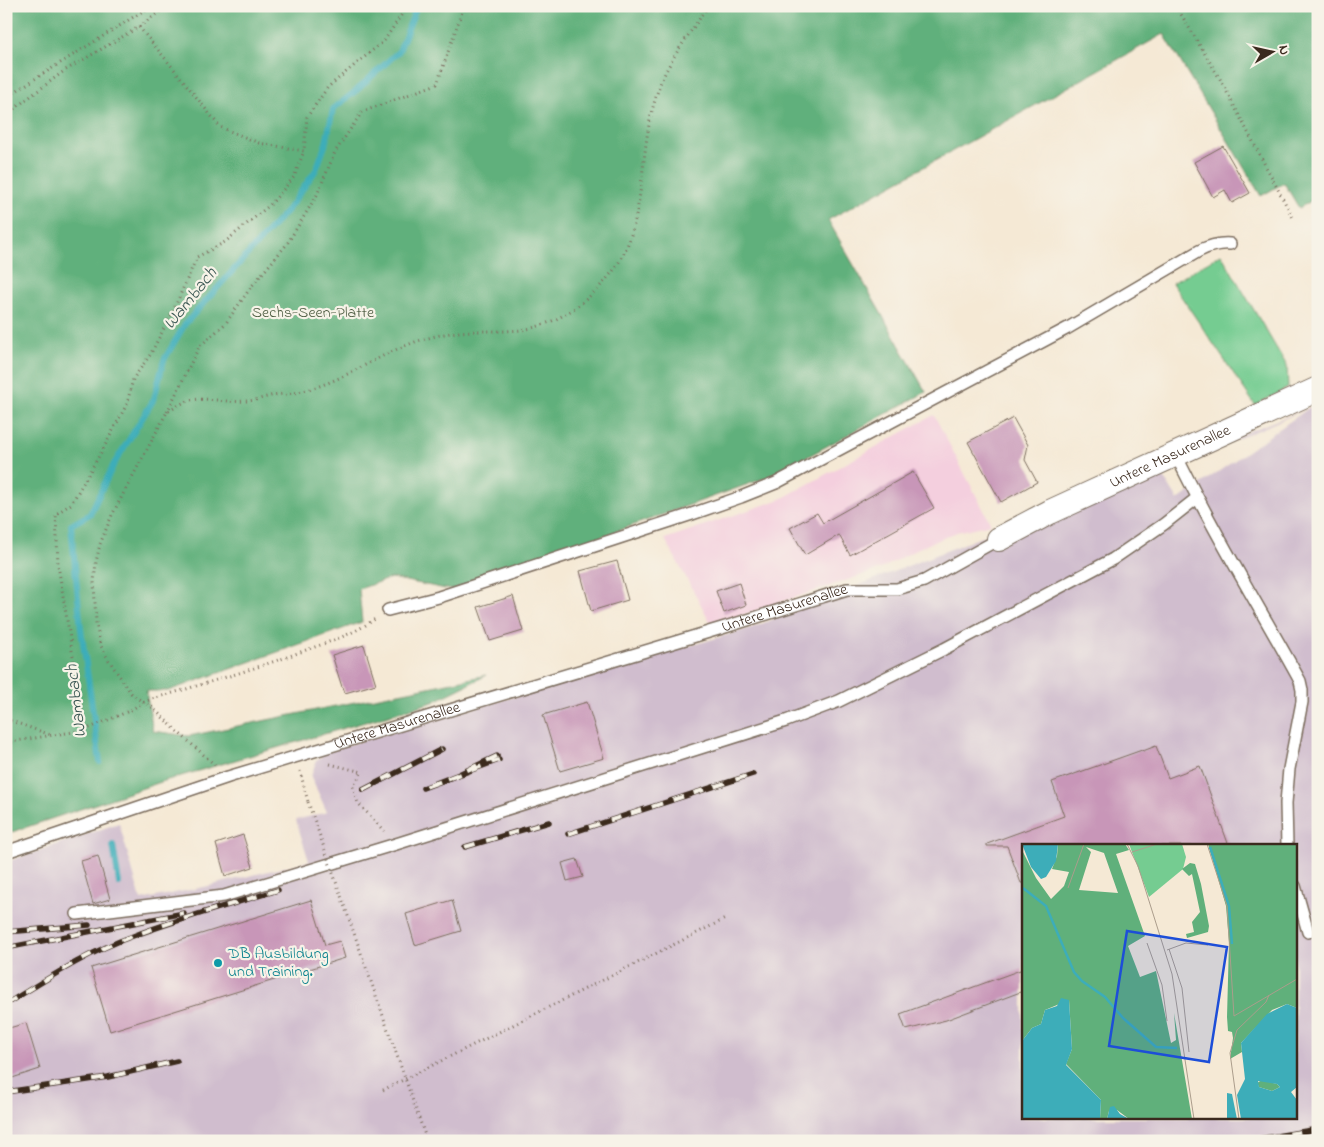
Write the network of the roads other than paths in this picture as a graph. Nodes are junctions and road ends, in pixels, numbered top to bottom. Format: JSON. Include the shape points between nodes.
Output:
{"nodes":[{"id":1,"x":1230,"y":244,"type":"dead end"},
{"id":2,"x":1318,"y":389,"type":"edge"},
{"id":3,"x":1176,"y":455,"type":"junction"},
{"id":4,"x":1197,"y":498,"type":"junction"},
{"id":5,"x":999,"y":539,"type":"joint"},
{"id":6,"x":388,"y":610,"type":"road end"},
{"id":7,"x":1287,"y":844,"type":"edge"},
{"id":8,"x":6,"y":852,"type":"edge"},
{"id":9,"x":1296,"y":890,"type":"edge"},
{"id":10,"x":76,"y":914,"type":"dead end"},
{"id":11,"x":1308,"y":932,"type":"dead end"}],
"edges":[{"from":1,"to":6,"type":"lane","via":[[1220,243],[1204,249],[1068,328],[776,483],[439,598]]},
{"from":2,"to":3,"type":"street","name":"Untere Masurenallee"},
{"from":3,"to":4,"type":"lane"},
{"from":3,"to":5,"type":"street","name":"Untere Masurenallee","via":[[1050,512]]},
{"from":4,"to":7,"type":"lane","via":[[1300,681],[1302,702],[1289,769]]},
{"from":4,"to":10,"type":"lane","via":[[1113,559],[944,649],[839,701],[786,721],[224,896]]},
{"from":5,"to":8,"type":"lane","name":"Untere Masurenallee","via":[[924,581],[897,589],[847,589],[228,777]]},
{"from":9,"to":11,"type":"lane"}]}
